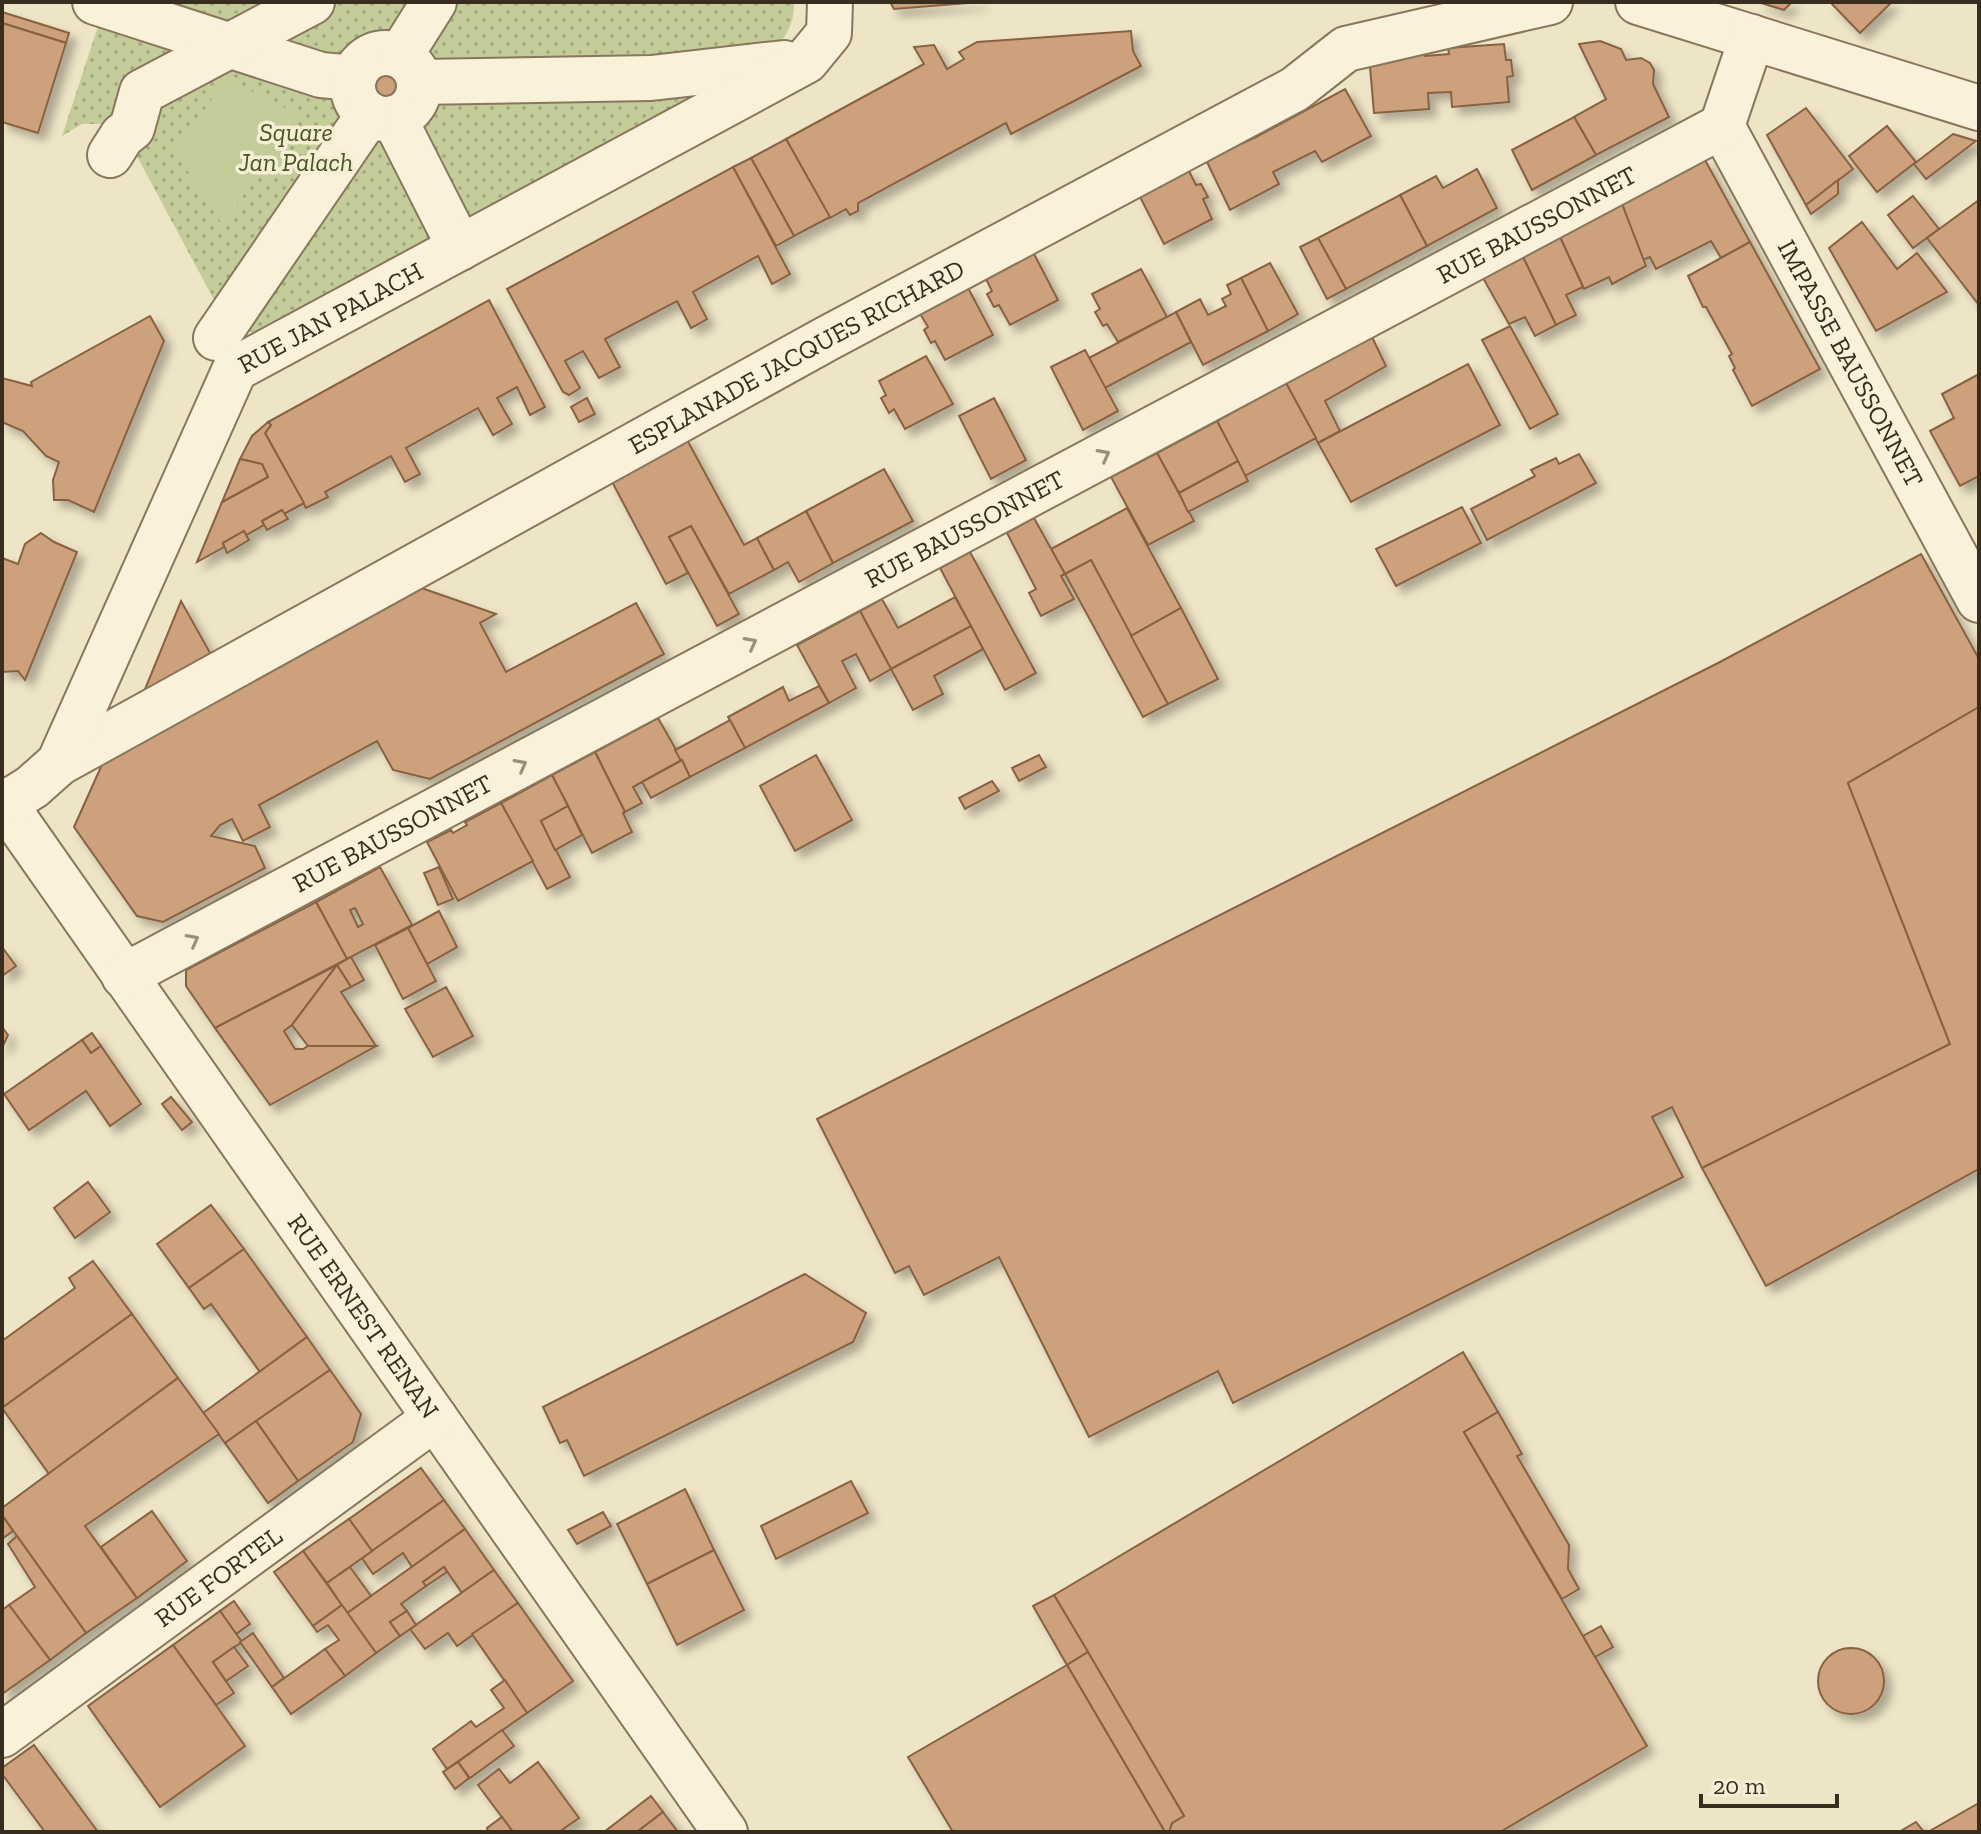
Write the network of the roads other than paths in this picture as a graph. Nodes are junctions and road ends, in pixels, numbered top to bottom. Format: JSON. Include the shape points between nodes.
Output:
{"nodes":[{"id":1,"x":95,"y":2,"type":"edge"},
{"id":2,"x":312,"y":2,"type":"edge"},
{"id":3,"x":434,"y":2,"type":"edge"},
{"id":4,"x":830,"y":2,"type":"edge"},
{"id":5,"x":1550,"y":2,"type":"edge"},
{"id":6,"x":1638,"y":2,"type":"edge"},
{"id":7,"x":1752,"y":37,"type":"junction"},
{"id":8,"x":230,"y":46,"type":"junction"},
{"id":9,"x":806,"y":61,"type":"junction"},
{"id":10,"x":409,"y":69,"type":"junction"},
{"id":11,"x":372,"y":103,"type":"junction"},
{"id":12,"x":1979,"y":108,"type":"edge"},
{"id":13,"x":1722,"y":126,"type":"junction"},
{"id":14,"x":110,"y":155,"type":"dead end"},
{"id":15,"x":460,"y":248,"type":"junction"},
{"id":16,"x":216,"y":338,"type":"dead end"},
{"id":17,"x":1979,"y":600,"type":"edge"},
{"id":18,"x":59,"y":763,"type":"junction"},
{"id":19,"x":4,"y":802,"type":"edge"},
{"id":20,"x":124,"y":976,"type":"junction"},
{"id":21,"x":435,"y":1418,"type":"junction"},
{"id":22,"x":2,"y":1735,"type":"edge"},
{"id":23,"x":725,"y":1832,"type":"edge"}],
"edges":[{"from":1,"to":8,"type":"street"},
{"from":2,"to":8,"type":"street"},
{"from":3,"to":10,"type":"street"},
{"from":4,"to":9,"type":"street","name":"RUE JAN PALACH","via":[[829,33]]},
{"from":5,"to":18,"type":"street","name":"ESPLANADE JACQUES RICHARD","via":[[1346,49],[1295,89],[828,338]]},
{"from":6,"to":7,"type":"street"},
{"from":7,"to":12,"type":"street"},
{"from":7,"to":13,"type":"street"},
{"from":8,"to":11,"type":"street","via":[[321,75]]},
{"from":8,"to":14,"type":"street","via":[[142,92],[132,128]]},
{"from":9,"to":10,"type":"street","via":[[651,78]]},
{"from":9,"to":15,"type":"street","name":"RUE JAN PALACH"},
{"from":10,"to":11,"type":"street","via":[[416,100],[403,114]]},
{"from":10,"to":11,"type":"street","via":[[391,53],[363,62]]},
{"from":11,"to":15,"type":"street"},
{"from":11,"to":16,"type":"street"},
{"from":13,"to":17,"type":"street","name":"IMPASSE BAUSSONNET"},
{"from":20,"to":13,"type":"street","name":"RUE BAUSSONNET","one_way":true},
{"from":15,"to":18,"type":"street","name":"RUE JAN PALACH","via":[[235,369]]},
{"from":18,"to":19,"type":"street","name":"RUE JAN PALACH"},
{"from":19,"to":20,"type":"street","name":"RUE ERNEST RENAN"},
{"from":20,"to":21,"type":"street","name":"RUE ERNEST RENAN"},
{"from":21,"to":22,"type":"street","name":"RUE FORTEL"},
{"from":21,"to":23,"type":"street","name":"RUE ERNEST RENAN"}]}
